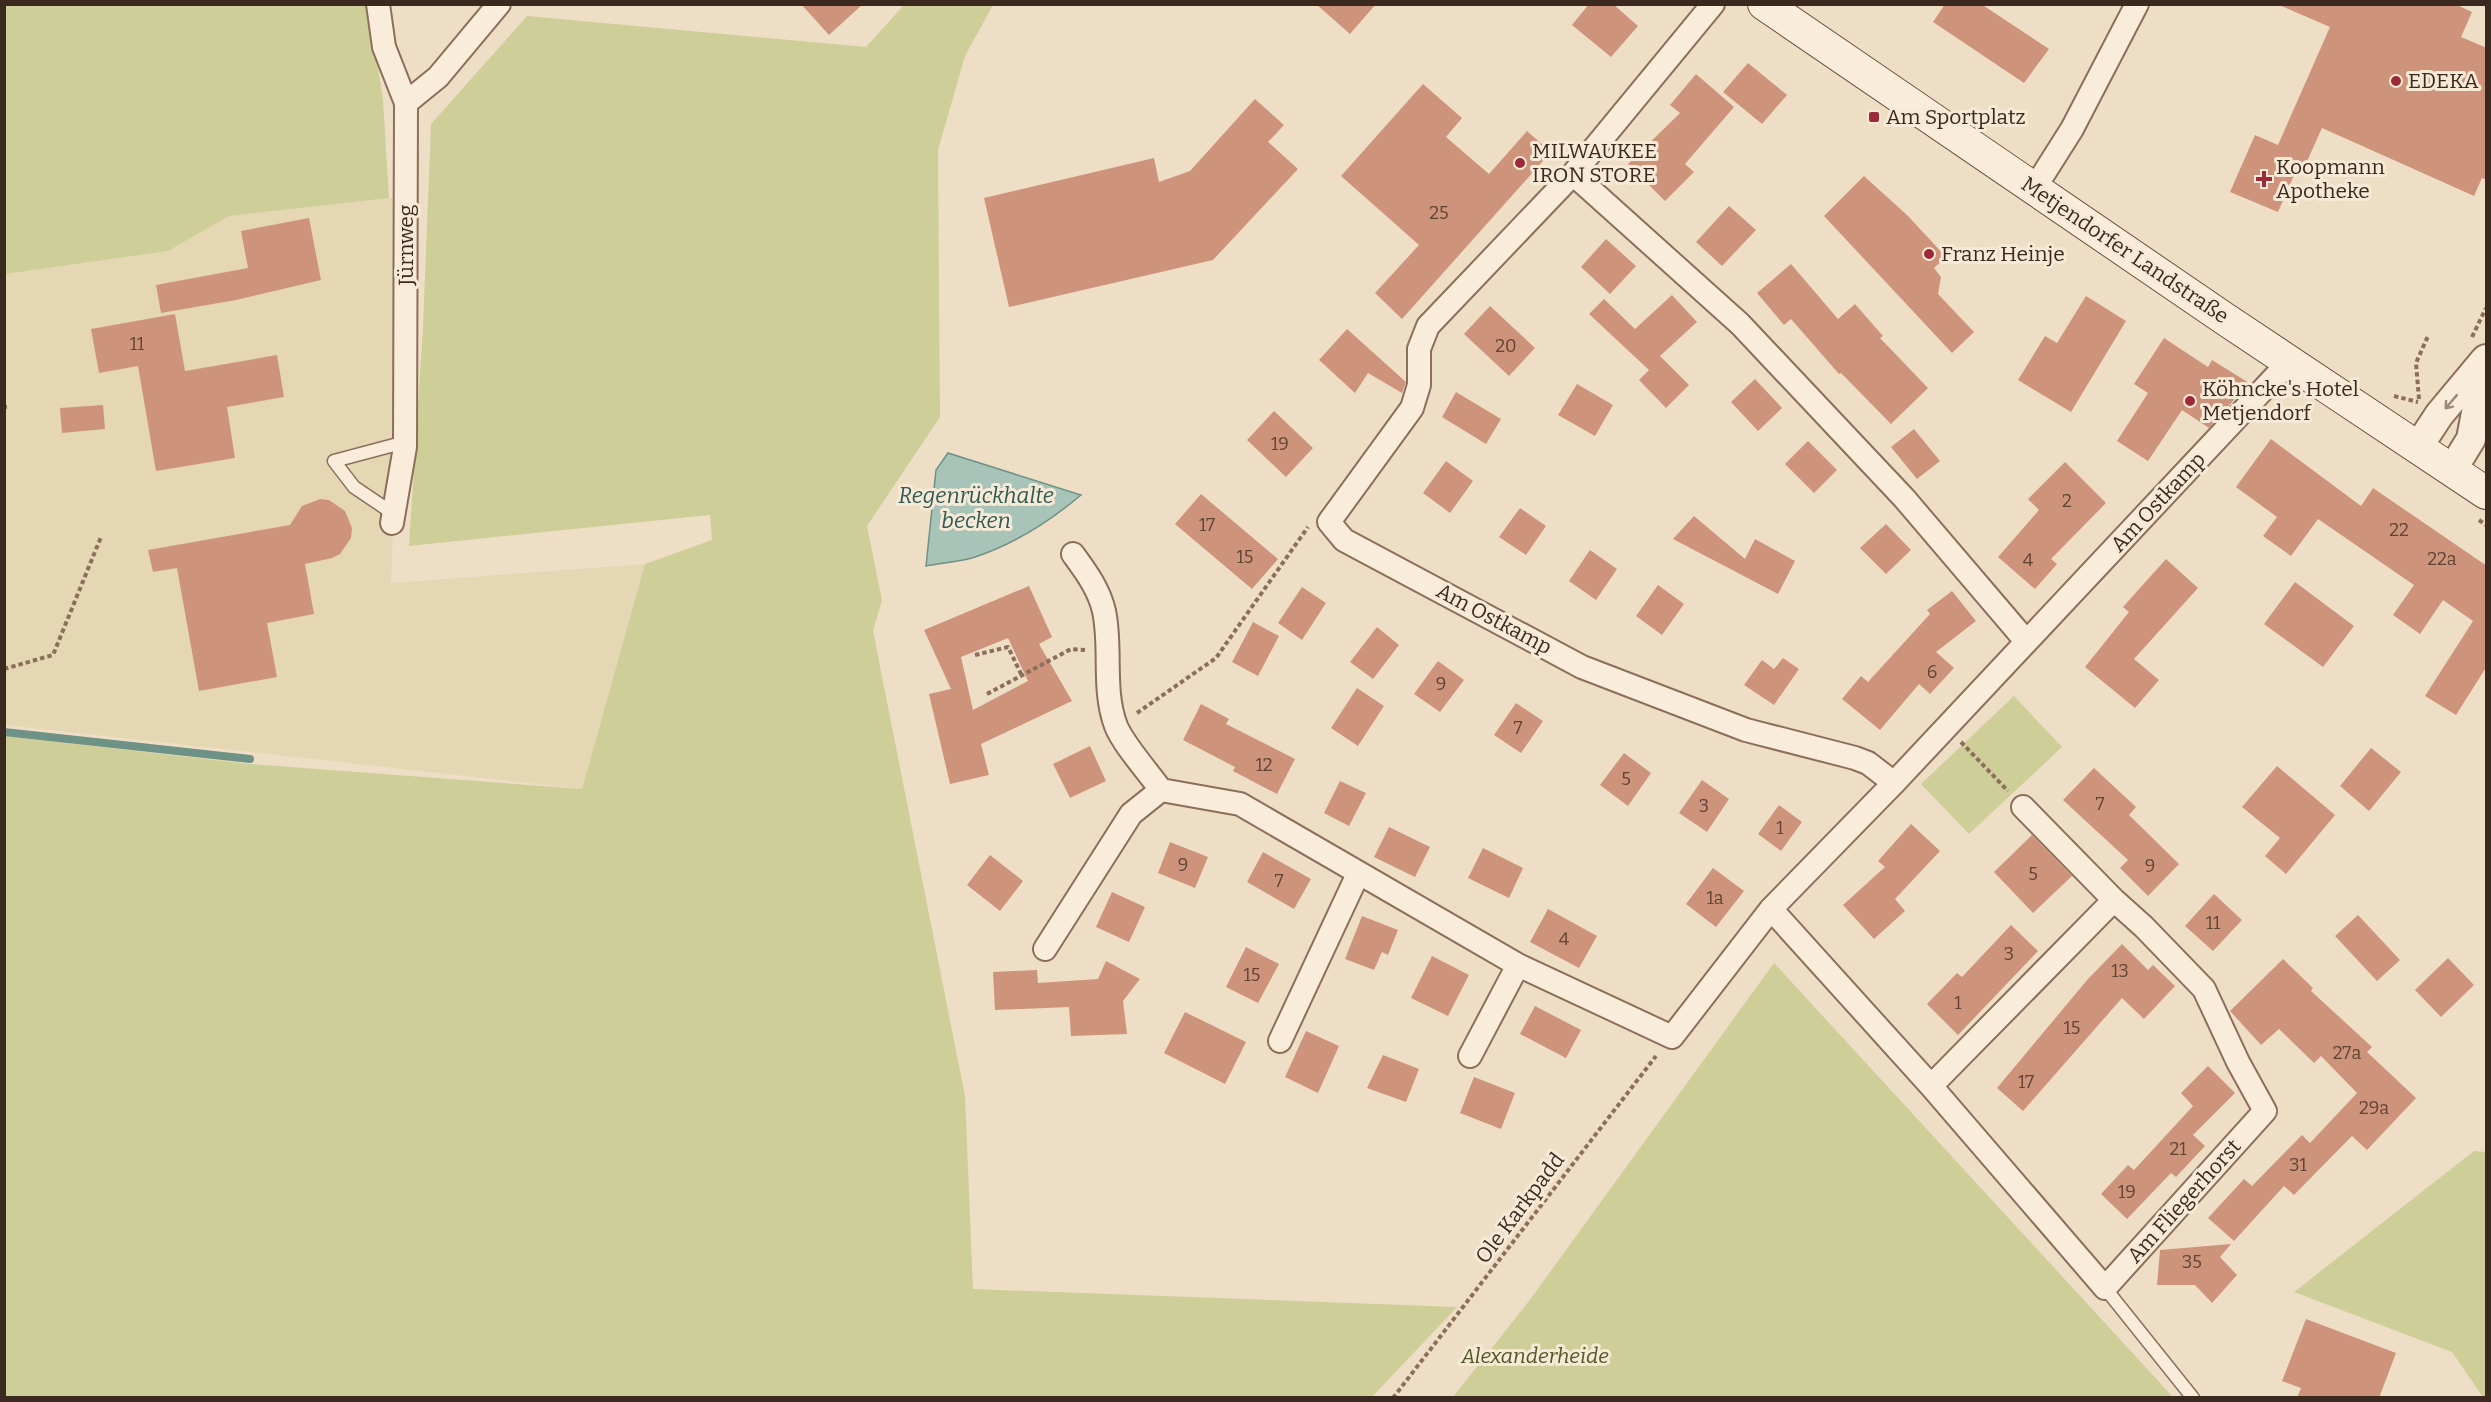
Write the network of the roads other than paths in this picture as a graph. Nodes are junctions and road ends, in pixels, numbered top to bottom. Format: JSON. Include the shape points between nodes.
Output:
{"nodes":[{"id":1,"x":378,"y":4,"type":"edge"},
{"id":2,"x":499,"y":4,"type":"edge"},
{"id":3,"x":1713,"y":4,"type":"edge"},
{"id":4,"x":1764,"y":4,"type":"edge"},
{"id":5,"x":2137,"y":4,"type":"edge"},
{"id":6,"x":406,"y":103,"type":"junction"},
{"id":7,"x":1573,"y":174,"type":"junction"},
{"id":8,"x":2034,"y":189,"type":"junction"},
{"id":9,"x":2486,"y":358,"type":"edge"},
{"id":10,"x":2289,"y":362,"type":"junction"},
{"id":11,"x":405,"y":447,"type":"junction"},
{"id":12,"x":2418,"y":447,"type":"junction"},
{"id":13,"x":2452,"y":470,"type":"junction"},
{"id":14,"x":2487,"y":493,"type":"edge"},
{"id":15,"x":393,"y":518,"type":"joint"},
{"id":16,"x":1074,"y":554,"type":"dead end"},
{"id":17,"x":2026,"y":641,"type":"junction"},
{"id":18,"x":1894,"y":783,"type":"junction"},
{"id":19,"x":1161,"y":790,"type":"junction"},
{"id":20,"x":2023,"y":807,"type":"road end"},
{"id":21,"x":1358,"y":874,"type":"junction"},
{"id":22,"x":2114,"y":900,"type":"junction"},
{"id":23,"x":1771,"y":909,"type":"junction"},
{"id":24,"x":1046,"y":949,"type":"dead end"},
{"id":25,"x":1518,"y":965,"type":"junction"},
{"id":26,"x":1280,"y":1041,"type":"dead end"},
{"id":27,"x":1470,"y":1056,"type":"dead end"},
{"id":28,"x":1931,"y":1086,"type":"junction"},
{"id":29,"x":2105,"y":1288,"type":"junction"},
{"id":30,"x":2193,"y":1398,"type":"edge"}],
"edges":[{"from":1,"to":6,"type":"street","via":[[384,47]]},
{"from":2,"to":6,"type":"street","via":[[438,77]]},
{"from":3,"to":7,"type":"street"},
{"from":4,"to":8,"type":"main road","name":"Metjendorfer Landstraße"},
{"from":5,"to":8,"type":"street","via":[[2072,129]]},
{"from":6,"to":11,"type":"street","name":"Jürnweg"},
{"from":7,"to":17,"type":"street","via":[[1740,324],[1904,498]]},
{"from":7,"to":18,"type":"street","name":"Am Ostkamp","via":[[1428,326],[1419,350],[1419,386],[1412,408],[1329,522],[1344,540],[1582,667],[1746,730],[1855,758]]},
{"from":8,"to":10,"type":"main road","name":"Metjendorfer Landstraße"},
{"from":9,"to":12,"type":"street","one_way":true},
{"from":9,"to":13,"type":"street","via":[[2471,440]]},
{"from":10,"to":12,"type":"main road","name":"Metjendorfer Landstraße"},
{"from":10,"to":17,"type":"street","name":"Am Ostkamp"},
{"from":11,"to":15,"type":"street","name":"Jürnweg"},
{"from":11,"to":15,"type":"lane","via":[[398,444],[334,461],[354,487]]},
{"from":12,"to":13,"type":"main road","name":"Metjendorfer Landstraße"},
{"from":13,"to":14,"type":"main road","name":"Metjendorfer Landstraße"},
{"from":16,"to":19,"type":"street","via":[[1094,582],[1104,610],[1108,686],[1117,728]]},
{"from":17,"to":18,"type":"street","name":"Am Ostkamp"},
{"from":18,"to":23,"type":"street"},
{"from":19,"to":21,"type":"street","via":[[1240,804]]},
{"from":19,"to":24,"type":"street","via":[[1131,814]]},
{"from":20,"to":22,"type":"street","name":"Am Fliegerhorst"},
{"from":21,"to":25,"type":"street"},
{"from":21,"to":26,"type":"street"},
{"from":22,"to":28,"type":"street"},
{"from":22,"to":29,"type":"street","name":"Am Fliegerhorst","via":[[2204,989],[2265,1111]]},
{"from":23,"to":25,"type":"street","via":[[1672,1037]]},
{"from":23,"to":28,"type":"street"},
{"from":25,"to":27,"type":"street"},
{"from":28,"to":29,"type":"street"},
{"from":29,"to":30,"type":"lane"}]}
